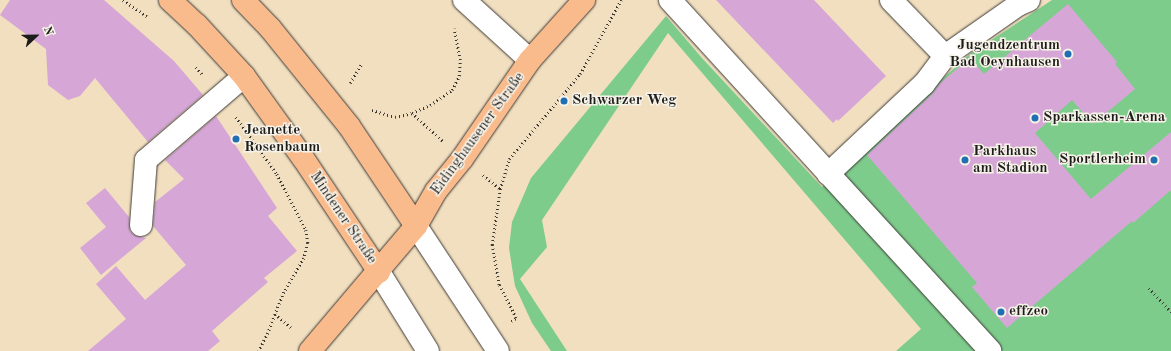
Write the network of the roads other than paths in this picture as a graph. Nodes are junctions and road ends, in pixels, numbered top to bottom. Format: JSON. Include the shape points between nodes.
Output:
{"nodes":[{"id":1,"x":170,"y":0,"type":"edge"},
{"id":2,"x":243,"y":0,"type":"edge"},
{"id":3,"x":464,"y":0,"type":"edge"},
{"id":4,"x":584,"y":0,"type":"edge"},
{"id":5,"x":670,"y":0,"type":"edge"},
{"id":6,"x":891,"y":0,"type":"edge"},
{"id":7,"x":1029,"y":0,"type":"edge"},
{"id":8,"x":945,"y":56,"type":"junction"},
{"id":9,"x":530,"y":60,"type":"junction"},
{"id":10,"x":244,"y":76,"type":"junction"},
{"id":11,"x":828,"y":174,"type":"junction"},
{"id":12,"x":140,"y":225,"type":"dead end"},
{"id":13,"x":416,"y":226,"type":"junction"},
{"id":14,"x":379,"y":272,"type":"junction"},
{"id":15,"x":493,"y":343,"type":"edge"},
{"id":16,"x":310,"y":351,"type":"edge"},
{"id":17,"x":428,"y":351,"type":"edge"},
{"id":18,"x":990,"y":351,"type":"edge"}],
"edges":[{"from":1,"to":10,"type":"main road","name":"Mindener Straße"},
{"from":2,"to":13,"type":"main road","via":[[270,28],[349,126]]},
{"from":3,"to":9,"type":"street"},
{"from":4,"to":9,"type":"main road","name":"Eidinghausener Straße"},
{"from":5,"to":11,"type":"street"},
{"from":6,"to":8,"type":"street"},
{"from":7,"to":8,"type":"street"},
{"from":8,"to":11,"type":"street","via":[[924,84]]},
{"from":9,"to":13,"type":"main road","name":"Eidinghausener Straße","via":[[462,158],[436,190]]},
{"from":10,"to":12,"type":"street","via":[[146,160]]},
{"from":10,"to":14,"type":"main road","name":"Mindener Straße","via":[[303,158]]},
{"from":11,"to":18,"type":"street"},
{"from":13,"to":14,"type":"main road","name":"Eidinghausener Straße"},
{"from":13,"to":15,"type":"street"},
{"from":14,"to":16,"type":"main road","name":"Eidinghausener Straße"},
{"from":14,"to":17,"type":"street","name":"Mindener Straße"}]}
